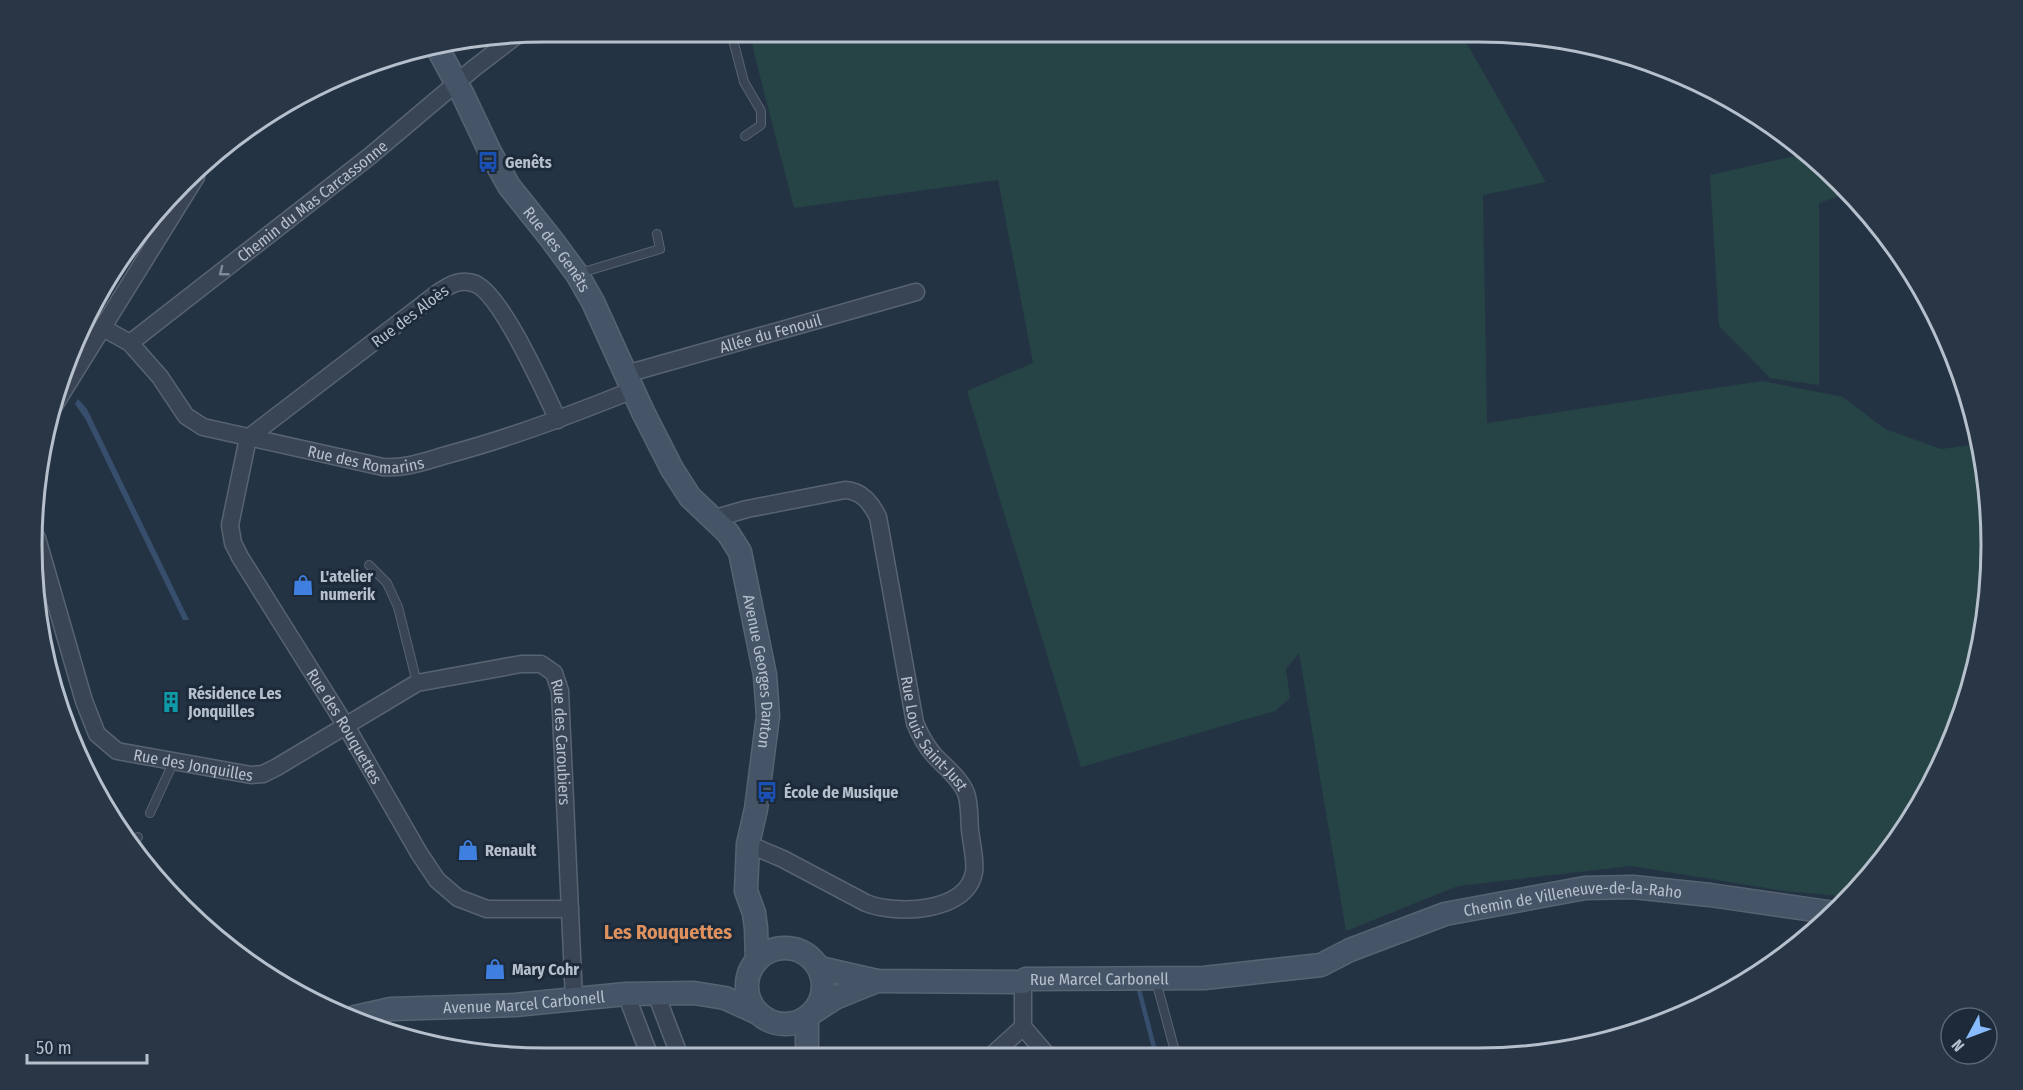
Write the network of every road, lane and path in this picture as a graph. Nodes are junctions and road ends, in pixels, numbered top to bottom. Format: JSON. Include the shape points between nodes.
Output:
{"nodes":[{"id":1,"x":733,"y":42,"type":"edge"},
{"id":2,"x":506,"y":44,"type":"edge"},
{"id":3,"x":440,"y":53,"type":"edge"},
{"id":4,"x":457,"y":83,"type":"junction"},
{"id":5,"x":745,"y":136,"type":"dead end"},
{"id":6,"x":188,"y":190,"type":"edge"},
{"id":7,"x":657,"y":234,"type":"dead end"},
{"id":8,"x":577,"y":274,"type":"junction"},
{"id":9,"x":916,"y":292,"type":"dead end"},
{"id":10,"x":103,"y":328,"type":"junction"},
{"id":11,"x":130,"y":343,"type":"junction"},
{"id":12,"x":70,"y":381,"type":"edge"},
{"id":13,"x":630,"y":382,"type":"junction"},
{"id":14,"x":558,"y":420,"type":"junction"},
{"id":15,"x":248,"y":438,"type":"junction"},
{"id":16,"x":665,"y":456,"type":"joint"},
{"id":17,"x":712,"y":519,"type":"junction"},
{"id":18,"x":42,"y":556,"type":"edge"},
{"id":19,"x":369,"y":565,"type":"dead end"},
{"id":20,"x":417,"y":683,"type":"junction"},
{"id":21,"x":346,"y":726,"type":"junction"},
{"id":22,"x":174,"y":761,"type":"junction"},
{"id":23,"x":150,"y":813,"type":"dead end"},
{"id":24,"x":748,"y":844,"type":"junction"},
{"id":25,"x":570,"y":909,"type":"junction"},
{"id":26,"x":1823,"y":911,"type":"edge"},
{"id":27,"x":754,"y":913,"type":"junction"},
{"id":28,"x":793,"y":948,"type":"junction"},
{"id":29,"x":753,"y":965,"type":"junction"},
{"id":30,"x":1321,"y":965,"type":"joint"},
{"id":31,"x":820,"y":968,"type":"junction"},
{"id":32,"x":1155,"y":978,"type":"junction"},
{"id":33,"x":878,"y":981,"type":"junction"},
{"id":34,"x":1023,"y":982,"type":"junction"},
{"id":35,"x":694,"y":993,"type":"junction"},
{"id":36,"x":626,"y":994,"type":"junction"},
{"id":37,"x":656,"y":994,"type":"junction"},
{"id":38,"x":574,"y":999,"type":"junction"},
{"id":39,"x":758,"y":1013,"type":"junction"},
{"id":40,"x":366,"y":1015,"type":"edge"},
{"id":41,"x":811,"y":1015,"type":"junction"},
{"id":42,"x":782,"y":1025,"type":"junction"},
{"id":43,"x":1023,"y":1027,"type":"junction"},
{"id":44,"x":647,"y":1048,"type":"edge"},
{"id":45,"x":677,"y":1048,"type":"edge"},
{"id":46,"x":803,"y":1048,"type":"edge"},
{"id":47,"x":808,"y":1048,"type":"edge"},
{"id":48,"x":1000,"y":1048,"type":"edge"},
{"id":49,"x":1041,"y":1048,"type":"edge"},
{"id":50,"x":1174,"y":1048,"type":"edge"}],
"edges":[{"from":1,"to":5,"type":"lane","via":[[744,82],[761,111],[761,125]]},
{"from":2,"to":4,"type":"street","name":"Chemin du Mas Carcassonne"},
{"from":3,"to":4,"type":"street","name":"Rue des Genêts"},
{"from":4,"to":8,"type":"street","name":"Rue des Genêts","via":[[509,186]]},
{"from":4,"to":11,"type":"street","name":"Chemin du Mas Carcassonne","one_way":true},
{"from":6,"to":10,"type":"street"},
{"from":7,"to":8,"type":"lane","via":[[660,249]]},
{"from":8,"to":13,"type":"street","name":"Rue des Genêts"},
{"from":9,"to":13,"type":"street","name":"Allée du Fenouil"},
{"from":10,"to":11,"type":"street"},
{"from":10,"to":12,"type":"street"},
{"from":11,"to":15,"type":"street","name":"Rue des Romarins","via":[[160,377],[186,416],[202,427]]},
{"from":13,"to":14,"type":"street","name":"Rue des Romarins"},
{"from":13,"to":16,"type":"street","name":"Rue des Genêts"},
{"from":14,"to":15,"type":"street","name":"Rue des Romarins","via":[[398,468]]},
{"from":14,"to":15,"type":"street","name":"Rue des Aloès","via":[[518,337],[488,293],[475,283],[458,281]]},
{"from":15,"to":21,"type":"street","name":"Rue des Rouquettes","via":[[230,525],[233,543]]},
{"from":16,"to":17,"type":"street","name":"Avenue Georges Danton","via":[[690,497]]},
{"from":17,"to":24,"type":"street","name":"Avenue Georges Danton","via":[[728,533],[740,552],[765,675],[768,716]]},
{"from":17,"to":24,"type":"street","name":"Rue Louis Saint-Just","via":[[845,490],[861,495],[871,504],[878,517],[915,723],[923,741],[967,795],[974,872],[967,886],[945,904],[880,908]]},
{"from":18,"to":22,"type":"street","name":"Rue des Jonquilles","via":[[97,734],[117,751]]},
{"from":19,"to":20,"type":"lane","via":[[387,583],[398,607]]},
{"from":20,"to":21,"type":"street","name":"Rue des Caroubiers"},
{"from":20,"to":25,"type":"street","name":"Rue des Caroubiers","via":[[520,664],[541,664],[554,673],[560,691]]},
{"from":21,"to":22,"type":"street","name":"Rue des Jonquilles","via":[[263,774]]},
{"from":21,"to":25,"type":"street","name":"Rue des Rouquettes","via":[[425,862],[437,880],[458,898],[487,909]]},
{"from":22,"to":23,"type":"lane"},
{"from":24,"to":27,"type":"street","name":"Avenue Georges Danton","via":[[746,891]]},
{"from":25,"to":38,"type":"street","name":"Rue des Caroubiers"},
{"from":26,"to":30,"type":"street","name":"Chemin de Villeneuve-de-la-Raho","via":[[1633,887],[1585,888],[1445,914]]},
{"from":27,"to":28,"type":"street","name":"Avenue Georges Danton"},
{"from":27,"to":29,"type":"street","name":"Avenue Georges Danton"},
{"from":28,"to":29,"type":"street","via":[[773,950]]},
{"from":28,"to":31,"type":"street","via":[[804,952]]},
{"from":29,"to":35,"type":"street","name":"Avenue Marcel Carbonell","via":[[729,981]]},
{"from":29,"to":39,"type":"street","via":[[747,993]]},
{"from":30,"to":32,"type":"street","name":"Rue Marcel Carbonell","via":[[1204,978]]},
{"from":31,"to":33,"type":"street","name":"Rue Marcel Carbonell"},
{"from":31,"to":41,"type":"street","via":[[824,990]]},
{"from":32,"to":34,"type":"street","name":"Rue Marcel Carbonell"},
{"from":32,"to":50,"type":"lane"},
{"from":33,"to":34,"type":"street","name":"Rue Marcel Carbonell"},
{"from":33,"to":41,"type":"street","name":"Rue Marcel Carbonell","via":[[835,998]]},
{"from":34,"to":43,"type":"street"},
{"from":35,"to":37,"type":"street","name":"Avenue Marcel Carbonell"},
{"from":35,"to":39,"type":"street","name":"Avenue Marcel Carbonell","via":[[725,998]]},
{"from":36,"to":37,"type":"street","name":"Avenue Marcel Carbonell"},
{"from":36,"to":38,"type":"street","name":"Avenue Marcel Carbonell"},
{"from":36,"to":44,"type":"street"},
{"from":37,"to":45,"type":"street"},
{"from":38,"to":40,"type":"street","name":"Avenue Marcel Carbonell","via":[[392,1009]]},
{"from":39,"to":42,"type":"street"},
{"from":41,"to":42,"type":"street"},
{"from":41,"to":47,"type":"street"},
{"from":42,"to":46,"type":"street"},
{"from":43,"to":48,"type":"street"},
{"from":43,"to":49,"type":"street"}]}
